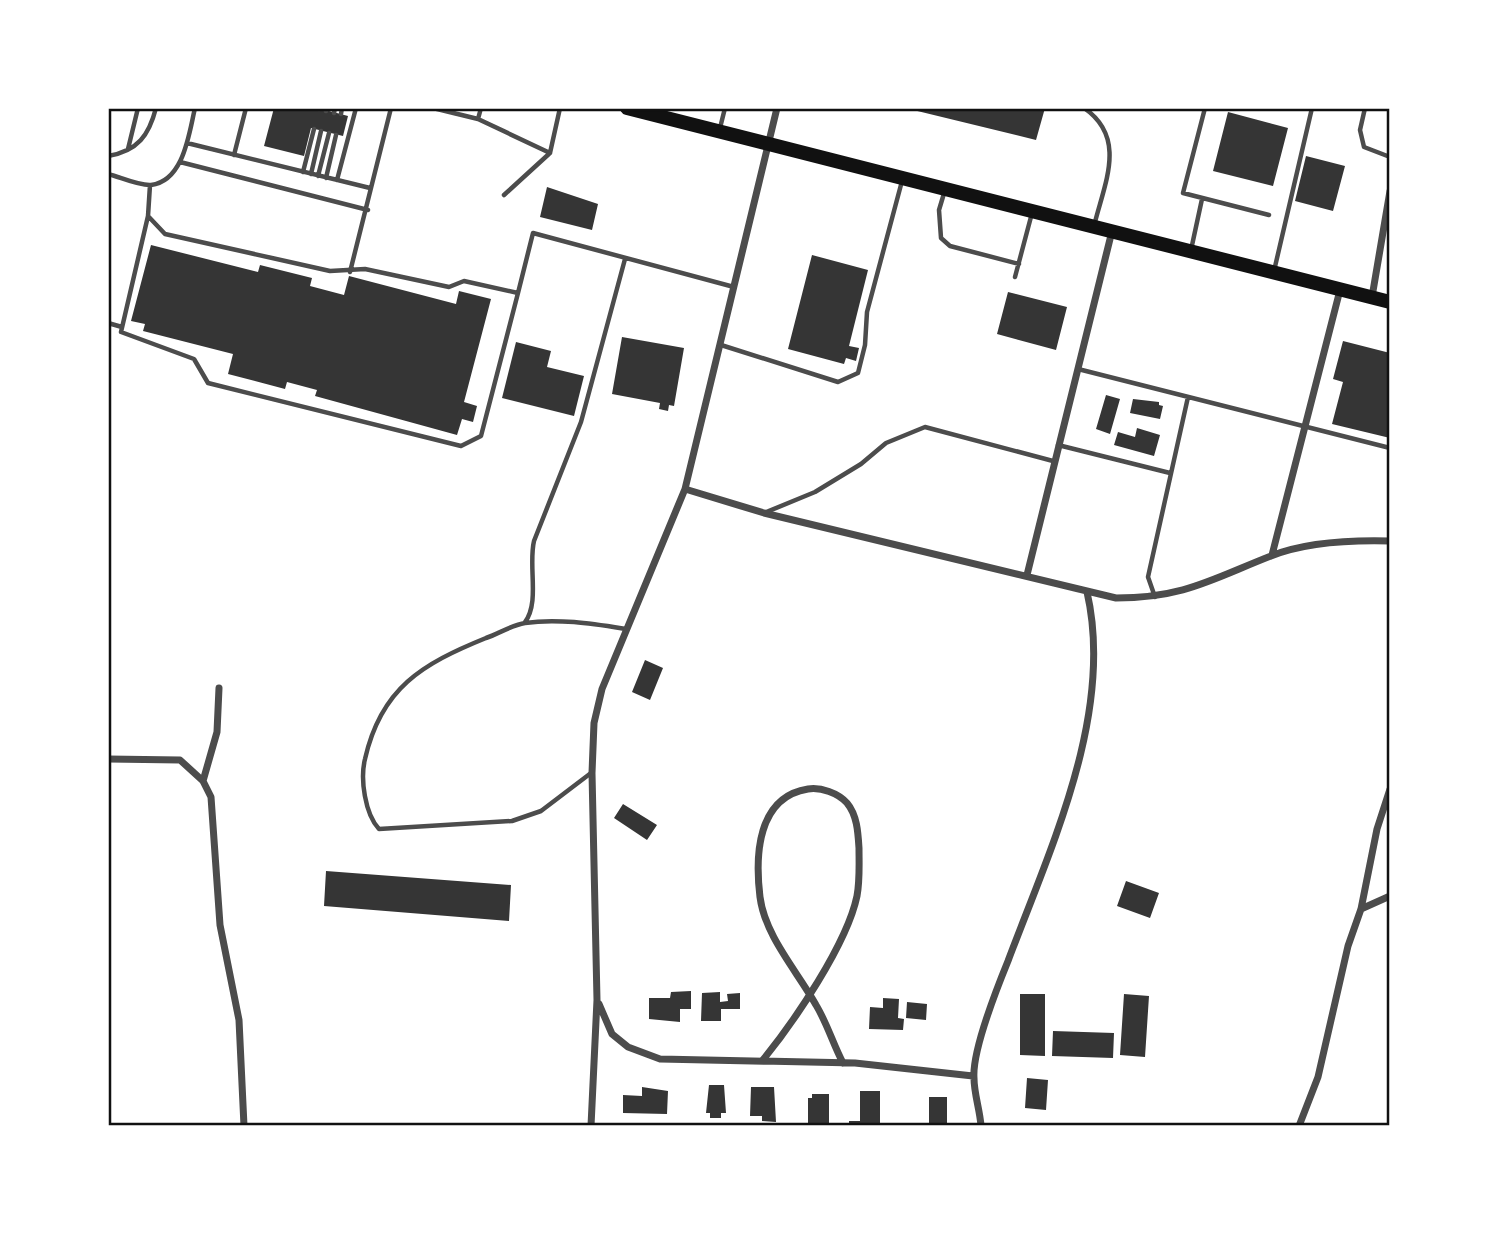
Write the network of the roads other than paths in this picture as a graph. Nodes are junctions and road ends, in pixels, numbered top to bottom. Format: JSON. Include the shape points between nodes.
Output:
{"nodes":[{"id":1,"x":138,"y":108,"type":"edge"},
{"id":2,"x":156,"y":108,"type":"edge"},
{"id":3,"x":195,"y":108,"type":"edge"},
{"id":4,"x":246,"y":108,"type":"edge"},
{"id":5,"x":356,"y":108,"type":"edge"},
{"id":6,"x":391,"y":108,"type":"edge"},
{"id":7,"x":433,"y":108,"type":"edge"},
{"id":8,"x":481,"y":108,"type":"edge"},
{"id":9,"x":560,"y":108,"type":"edge"},
{"id":10,"x":627,"y":108,"type":"edge"},
{"id":11,"x":725,"y":108,"type":"edge"},
{"id":12,"x":777,"y":108,"type":"edge"},
{"id":13,"x":1084,"y":108,"type":"edge"},
{"id":14,"x":1205,"y":108,"type":"edge"},
{"id":15,"x":1312,"y":108,"type":"edge"},
{"id":16,"x":1365,"y":108,"type":"edge"},
{"id":17,"x":478,"y":119,"type":"junction"},
{"id":18,"x":314,"y":129,"type":"dead end"},
{"id":19,"x":321,"y":131,"type":"dead end"},
{"id":20,"x":719,"y":132,"type":"junction"},
{"id":21,"x":329,"y":133,"type":"dead end"},
{"id":22,"x":336,"y":135,"type":"dead end"},
{"id":23,"x":187,"y":143,"type":"junction"},
{"id":24,"x":768,"y":145,"type":"junction"},
{"id":25,"x":127,"y":150,"type":"junction"},
{"id":26,"x":550,"y":153,"type":"junction"},
{"id":27,"x":234,"y":155,"type":"junction"},
{"id":28,"x":108,"y":156,"type":"edge"},
{"id":29,"x":1390,"y":157,"type":"edge"},
{"id":30,"x":180,"y":162,"type":"junction"},
{"id":31,"x":303,"y":172,"type":"junction"},
{"id":32,"x":108,"y":174,"type":"edge"},
{"id":33,"x":310,"y":174,"type":"junction"},
{"id":34,"x":318,"y":176,"type":"junction"},
{"id":35,"x":326,"y":178,"type":"junction"},
{"id":36,"x":903,"y":178,"type":"junction"},
{"id":37,"x":337,"y":180,"type":"junction"},
{"id":38,"x":150,"y":185,"type":"junction"},
{"id":39,"x":370,"y":188,"type":"junction"},
{"id":40,"x":946,"y":189,"type":"junction"},
{"id":41,"x":1389,"y":193,"type":"edge"},
{"id":42,"x":504,"y":195,"type":"dead end"},
{"id":43,"x":1202,"y":199,"type":"junction"},
{"id":44,"x":368,"y":210,"type":"junction"},
{"id":45,"x":1032,"y":211,"type":"junction"},
{"id":46,"x":1269,"y":215,"type":"dead end"},
{"id":47,"x":148,"y":216,"type":"junction"},
{"id":48,"x":1093,"y":226,"type":"junction"},
{"id":49,"x":1112,"y":231,"type":"junction"},
{"id":50,"x":1191,"y":251,"type":"junction"},
{"id":51,"x":625,"y":259,"type":"junction"},
{"id":52,"x":1019,"y":264,"type":"junction"},
{"id":53,"x":350,"y":272,"type":"junction"},
{"id":54,"x":1273,"y":272,"type":"junction"},
{"id":55,"x":1015,"y":277,"type":"dead end"},
{"id":56,"x":735,"y":287,"type":"junction"},
{"id":57,"x":1340,"y":289,"type":"junction"},
{"id":58,"x":518,"y":293,"type":"junction"},
{"id":59,"x":1371,"y":297,"type":"junction"},
{"id":60,"x":1390,"y":302,"type":"edge"},
{"id":61,"x":108,"y":323,"type":"edge"},
{"id":62,"x":122,"y":327,"type":"junction"},
{"id":63,"x":721,"y":345,"type":"junction"},
{"id":64,"x":1077,"y":368,"type":"junction"},
{"id":65,"x":1188,"y":397,"type":"junction"},
{"id":66,"x":1305,"y":426,"type":"junction"},
{"id":67,"x":1057,"y":445,"type":"junction"},
{"id":68,"x":1390,"y":448,"type":"edge"},
{"id":69,"x":1053,"y":461,"type":"junction"},
{"id":70,"x":1170,"y":473,"type":"junction"},
{"id":71,"x":685,"y":488,"type":"junction"},
{"id":72,"x":764,"y":513,"type":"junction"},
{"id":73,"x":1390,"y":541,"type":"edge"},
{"id":74,"x":1272,"y":555,"type":"junction"},
{"id":75,"x":1027,"y":575,"type":"junction"},
{"id":76,"x":1087,"y":592,"type":"junction"},
{"id":77,"x":1155,"y":598,"type":"junction"},
{"id":78,"x":524,"y":623,"type":"junction"},
{"id":79,"x":626,"y":629,"type":"junction"},
{"id":80,"x":219,"y":688,"type":"dead end"},
{"id":81,"x":108,"y":759,"type":"edge"},
{"id":82,"x":592,"y":773,"type":"junction"},
{"id":83,"x":202,"y":781,"type":"junction"},
{"id":84,"x":1390,"y":789,"type":"edge"},
{"id":85,"x":1390,"y":896,"type":"edge"},
{"id":86,"x":1361,"y":909,"type":"junction"},
{"id":87,"x":809,"y":994,"type":"junction"},
{"id":88,"x":597,"y":1000,"type":"junction"},
{"id":89,"x":762,"y":1061,"type":"junction"},
{"id":90,"x":843,"y":1063,"type":"junction"},
{"id":91,"x":973,"y":1076,"type":"junction"},
{"id":92,"x":244,"y":1125,"type":"edge"},
{"id":93,"x":591,"y":1125,"type":"edge"},
{"id":94,"x":981,"y":1125,"type":"edge"},
{"id":95,"x":1298,"y":1125,"type":"edge"}],
"edges":[{"from":1,"to":25,"type":"lane"},
{"from":2,"to":25,"type":"lane","via":[[142,143]]},
{"from":3,"to":23,"type":"lane"},
{"from":4,"to":27,"type":"lane"},
{"from":5,"to":37,"type":"lane"},
{"from":6,"to":39,"type":"lane"},
{"from":7,"to":17,"type":"lane"},
{"from":8,"to":17,"type":"lane"},
{"from":9,"to":26,"type":"lane"},
{"from":10,"to":20,"type":"main road"},
{"from":11,"to":20,"type":"lane"},
{"from":12,"to":24,"type":"street"},
{"from":13,"to":48,"type":"lane","via":[[1108,132],[1111,156]]},
{"from":14,"to":43,"type":"lane","via":[[1183,193]]},
{"from":15,"to":54,"type":"lane"},
{"from":16,"to":29,"type":"lane","via":[[1360,130],[1364,146]]},
{"from":17,"to":26,"type":"lane"},
{"from":18,"to":31,"type":"lane"},
{"from":19,"to":33,"type":"lane"},
{"from":20,"to":24,"type":"main road"},
{"from":21,"to":34,"type":"lane"},
{"from":22,"to":35,"type":"lane"},
{"from":23,"to":27,"type":"lane"},
{"from":23,"to":30,"type":"lane"},
{"from":24,"to":36,"type":"main road"},
{"from":24,"to":56,"type":"street"},
{"from":25,"to":28,"type":"lane"},
{"from":26,"to":42,"type":"lane"},
{"from":27,"to":31,"type":"lane"},
{"from":30,"to":38,"type":"lane","via":[[163,180]]},
{"from":30,"to":44,"type":"lane"},
{"from":31,"to":33,"type":"lane"},
{"from":32,"to":38,"type":"lane"},
{"from":33,"to":34,"type":"lane"},
{"from":34,"to":35,"type":"lane"},
{"from":35,"to":37,"type":"lane"},
{"from":36,"to":40,"type":"main road"},
{"from":36,"to":63,"type":"lane","via":[[867,312],[858,373],[838,382]]},
{"from":37,"to":39,"type":"lane"},
{"from":38,"to":47,"type":"lane"},
{"from":39,"to":44,"type":"lane"},
{"from":40,"to":45,"type":"main road"},
{"from":40,"to":52,"type":"lane","via":[[939,210],[941,238],[950,246]]},
{"from":41,"to":59,"type":"street"},
{"from":43,"to":46,"type":"lane"},
{"from":43,"to":50,"type":"lane"},
{"from":44,"to":53,"type":"lane"},
{"from":45,"to":48,"type":"main road"},
{"from":45,"to":52,"type":"lane"},
{"from":47,"to":53,"type":"lane","via":[[165,234]]},
{"from":47,"to":62,"type":"lane"},
{"from":48,"to":49,"type":"main road"},
{"from":49,"to":50,"type":"main road"},
{"from":49,"to":64,"type":"street"},
{"from":50,"to":54,"type":"main road"},
{"from":51,"to":56,"type":"lane"},
{"from":51,"to":58,"type":"lane","via":[[533,233]]},
{"from":51,"to":78,"type":"lane","via":[[581,422],[534,541],[530,558],[533,601]]},
{"from":52,"to":55,"type":"lane"},
{"from":53,"to":58,"type":"lane","via":[[365,269],[449,287],[464,281]]},
{"from":54,"to":57,"type":"main road"},
{"from":56,"to":63,"type":"street"},
{"from":57,"to":59,"type":"main road"},
{"from":57,"to":66,"type":"street"},
{"from":58,"to":62,"type":"lane","via":[[481,436],[461,446],[208,383],[194,359],[121,332]]},
{"from":59,"to":60,"type":"main road"},
{"from":61,"to":62,"type":"lane"},
{"from":63,"to":71,"type":"street"},
{"from":64,"to":65,"type":"lane"},
{"from":64,"to":67,"type":"street"},
{"from":65,"to":66,"type":"lane"},
{"from":65,"to":70,"type":"lane"},
{"from":66,"to":68,"type":"lane"},
{"from":66,"to":74,"type":"street"},
{"from":67,"to":69,"type":"street"},
{"from":67,"to":70,"type":"lane"},
{"from":69,"to":72,"type":"lane","via":[[925,427],[886,443],[816,492]]},
{"from":69,"to":75,"type":"street"},
{"from":70,"to":77,"type":"lane","via":[[1148,578]]},
{"from":71,"to":72,"type":"street"},
{"from":71,"to":79,"type":"street"},
{"from":72,"to":75,"type":"street"},
{"from":73,"to":74,"type":"street"},
{"from":74,"to":77,"type":"street","via":[[1209,583]]},
{"from":75,"to":76,"type":"street"},
{"from":76,"to":77,"type":"street"},
{"from":76,"to":91,"type":"street","via":[[1094,620],[1096,667],[1088,722],[1066,799],[997,989]]},
{"from":78,"to":79,"type":"lane","via":[[583,622]]},
{"from":78,"to":82,"type":"lane","via":[[454,651],[417,672],[394,693],[372,728],[362,769],[370,820],[379,829],[512,821],[541,810]]},
{"from":79,"to":82,"type":"street","via":[[602,689],[594,723]]},
{"from":80,"to":83,"type":"street","via":[[218,732]]},
{"from":81,"to":83,"type":"street","via":[[180,760]]},
{"from":82,"to":88,"type":"street"},
{"from":83,"to":92,"type":"street","via":[[214,816],[220,925],[239,1020]]},
{"from":84,"to":86,"type":"street"},
{"from":85,"to":86,"type":"street"},
{"from":86,"to":95,"type":"street","via":[[1318,1077]]},
{"from":87,"to":87,"type":"street","via":[[765,919],[760,842],[765,821],[782,799],[815,788],[833,792],[847,803],[856,819],[860,870],[846,926]]},
{"from":87,"to":89,"type":"street"},
{"from":87,"to":90,"type":"street"},
{"from":88,"to":89,"type":"street","via":[[612,1034],[642,1054],[660,1059]]},
{"from":88,"to":93,"type":"street"},
{"from":89,"to":90,"type":"street"},
{"from":90,"to":91,"type":"street"},
{"from":91,"to":94,"type":"street"}]}
